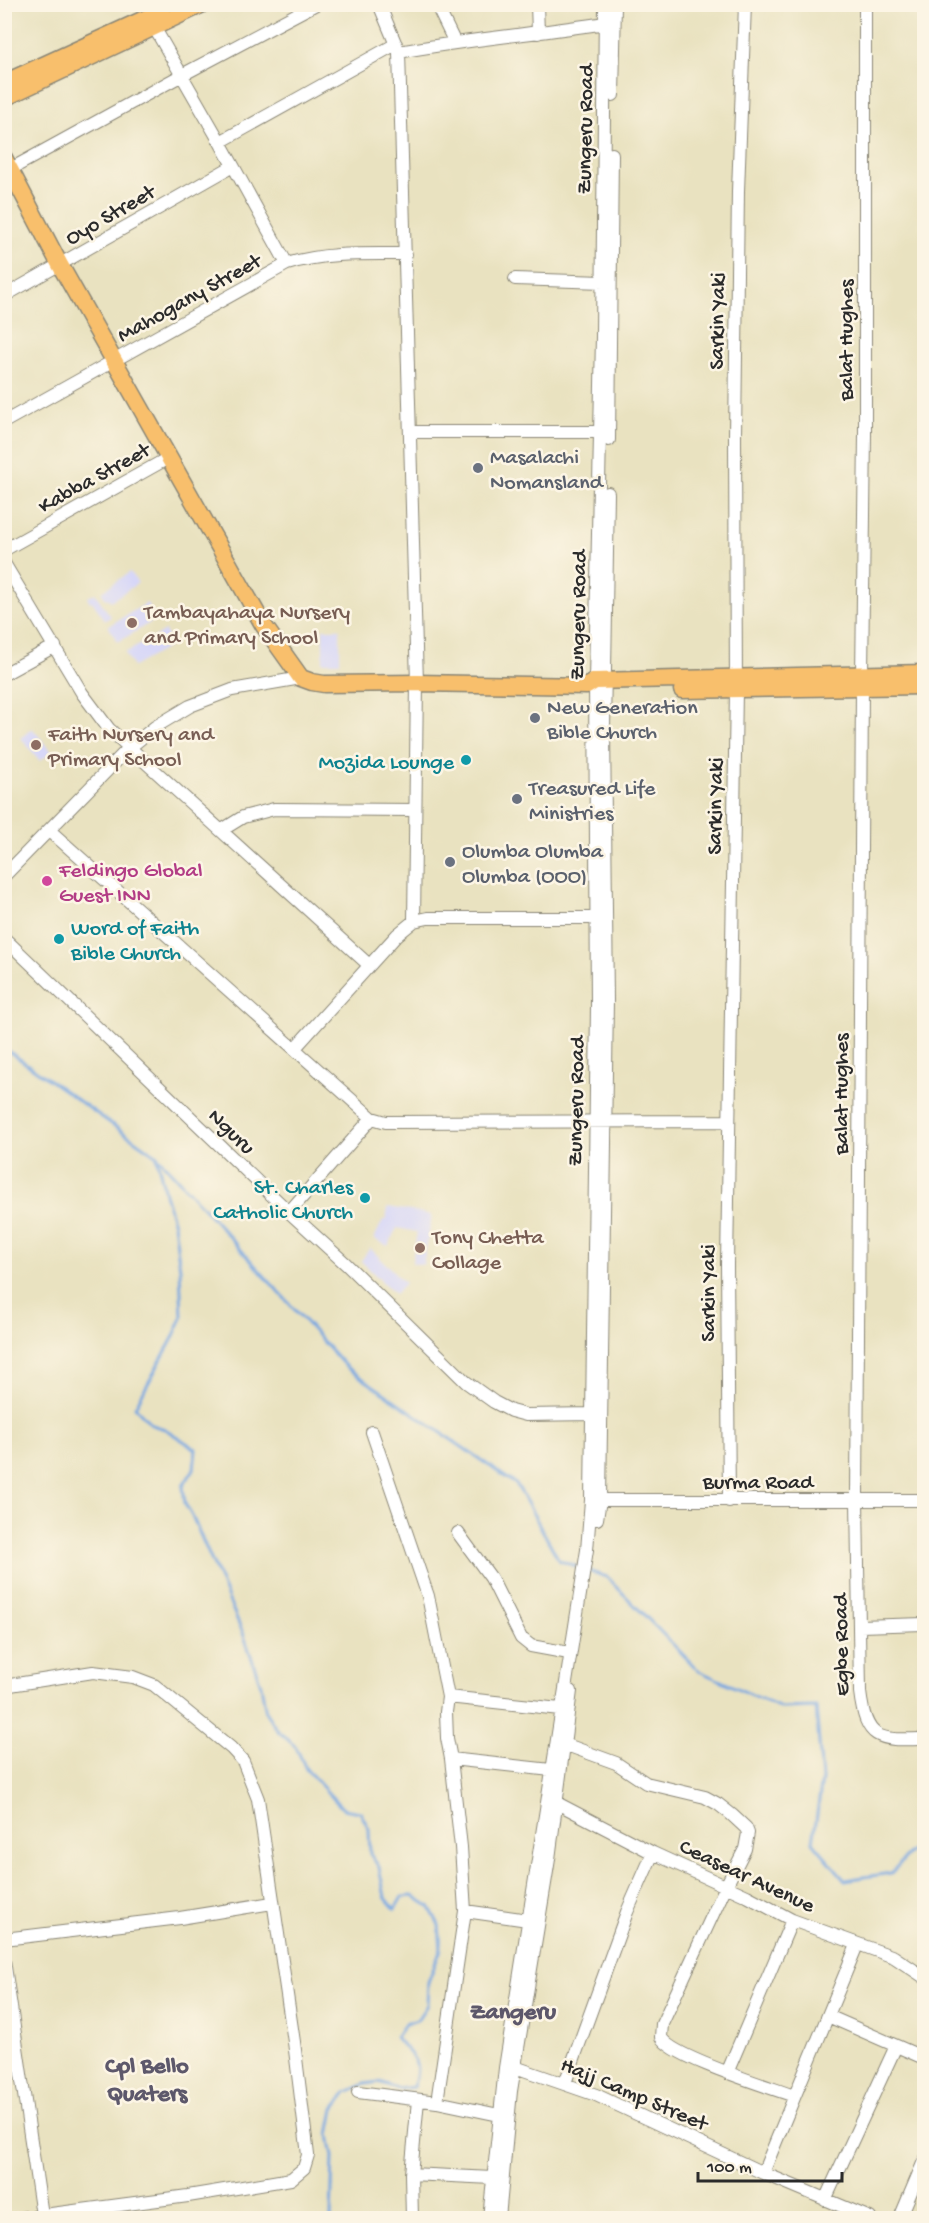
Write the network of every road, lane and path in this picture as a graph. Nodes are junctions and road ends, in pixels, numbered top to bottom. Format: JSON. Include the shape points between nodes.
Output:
{"nodes":[{"id":1,"x":176,"y":4,"type":"edge"},
{"id":2,"x":203,"y":4,"type":"edge"},
{"id":3,"x":316,"y":4,"type":"edge"},
{"id":4,"x":379,"y":4,"type":"edge"},
{"id":5,"x":436,"y":4,"type":"edge"},
{"id":6,"x":537,"y":4,"type":"edge"},
{"id":7,"x":605,"y":4,"type":"edge"},
{"id":8,"x":615,"y":4,"type":"edge"},
{"id":9,"x":745,"y":4,"type":"edge"},
{"id":10,"x":865,"y":4,"type":"edge"},
{"id":11,"x":605,"y":23,"type":"junction"},
{"id":12,"x":154,"y":27,"type":"junction"},
{"id":13,"x":538,"y":33,"type":"junction"},
{"id":14,"x":454,"y":41,"type":"junction"},
{"id":15,"x":397,"y":48,"type":"junction"},
{"id":16,"x":182,"y":75,"type":"junction"},
{"id":17,"x":4,"y":83,"type":"edge"},
{"id":18,"x":4,"y":98,"type":"edge"},
{"id":19,"x":220,"y":142,"type":"junction"},
{"id":20,"x":7,"y":164,"type":"edge"},
{"id":21,"x":234,"y":166,"type":"junction"},
{"id":22,"x":406,"y":254,"type":"junction"},
{"id":23,"x":287,"y":264,"type":"junction"},
{"id":24,"x":60,"y":265,"type":"junction"},
{"id":25,"x":515,"y":279,"type":"dead end"},
{"id":26,"x":603,"y":282,"type":"junction"},
{"id":27,"x":4,"y":296,"type":"edge"},
{"id":28,"x":115,"y":361,"type":"junction"},
{"id":29,"x":4,"y":422,"type":"edge"},
{"id":30,"x":410,"y":432,"type":"junction"},
{"id":31,"x":601,"y":432,"type":"junction"},
{"id":32,"x":170,"y":457,"type":"junction"},
{"id":33,"x":4,"y":550,"type":"edge"},
{"id":34,"x":4,"y":563,"type":"edge"},
{"id":35,"x":55,"y":646,"type":"junction"},
{"id":36,"x":924,"y":673,"type":"edge"},
{"id":37,"x":4,"y":674,"type":"edge"},
{"id":38,"x":301,"y":678,"type":"junction"},
{"id":39,"x":862,"y":681,"type":"junction"},
{"id":40,"x":417,"y":683,"type":"junction"},
{"id":41,"x":736,"y":684,"type":"junction"},
{"id":42,"x":597,"y":686,"type":"junction"},
{"id":43,"x":924,"y":686,"type":"edge"},
{"id":44,"x":129,"y":748,"type":"junction"},
{"id":45,"x":415,"y":810,"type":"junction"},
{"id":46,"x":49,"y":830,"type":"junction"},
{"id":47,"x":222,"y":830,"type":"junction"},
{"id":48,"x":4,"y":876,"type":"edge"},
{"id":49,"x":597,"y":918,"type":"junction"},
{"id":50,"x":414,"y":921,"type":"junction"},
{"id":51,"x":4,"y":938,"type":"edge"},
{"id":52,"x":369,"y":965,"type":"junction"},
{"id":53,"x":295,"y":1048,"type":"junction"},
{"id":54,"x":372,"y":1118,"type":"junction"},
{"id":55,"x":728,"y":1121,"type":"junction"},
{"id":56,"x":599,"y":1123,"type":"junction"},
{"id":57,"x":289,"y":1212,"type":"junction"},
{"id":58,"x":592,"y":1414,"type":"junction"},
{"id":59,"x":372,"y":1432,"type":"dead end"},
{"id":60,"x":596,"y":1500,"type":"junction"},
{"id":61,"x":857,"y":1500,"type":"junction"},
{"id":62,"x":924,"y":1500,"type":"edge"},
{"id":63,"x":729,"y":1501,"type":"junction"},
{"id":64,"x":458,"y":1533,"type":"dead end"},
{"id":65,"x":585,"y":1573,"type":"junction"},
{"id":66,"x":924,"y":1624,"type":"edge"},
{"id":67,"x":860,"y":1626,"type":"junction"},
{"id":68,"x":569,"y":1653,"type":"junction"},
{"id":69,"x":4,"y":1686,"type":"edge"},
{"id":70,"x":448,"y":1697,"type":"junction"},
{"id":71,"x":560,"y":1709,"type":"junction"},
{"id":72,"x":924,"y":1739,"type":"edge"},
{"id":73,"x":564,"y":1744,"type":"junction"},
{"id":74,"x":451,"y":1759,"type":"junction"},
{"id":75,"x":551,"y":1770,"type":"junction"},
{"id":76,"x":555,"y":1802,"type":"junction"},
{"id":77,"x":653,"y":1853,"type":"junction"},
{"id":78,"x":726,"y":1886,"type":"junction"},
{"id":79,"x":272,"y":1903,"type":"junction"},
{"id":80,"x":465,"y":1911,"type":"junction"},
{"id":81,"x":528,"y":1920,"type":"junction"},
{"id":82,"x":792,"y":1920,"type":"junction"},
{"id":83,"x":4,"y":1939,"type":"edge"},
{"id":84,"x":857,"y":1945,"type":"junction"},
{"id":85,"x":4,"y":1960,"type":"edge"},
{"id":86,"x":924,"y":1977,"type":"edge"},
{"id":87,"x":828,"y":2016,"type":"junction"},
{"id":88,"x":896,"y":2046,"type":"junction"},
{"id":89,"x":924,"y":2058,"type":"edge"},
{"id":90,"x":515,"y":2067,"type":"junction"},
{"id":91,"x":727,"y":2073,"type":"junction"},
{"id":92,"x":565,"y":2083,"type":"junction"},
{"id":93,"x":358,"y":2092,"type":"dead end"},
{"id":94,"x":794,"y":2096,"type":"junction"},
{"id":95,"x":418,"y":2100,"type":"junction"},
{"id":96,"x":437,"y":2102,"type":"junction"},
{"id":97,"x":499,"y":2115,"type":"junction"},
{"id":98,"x":924,"y":2161,"type":"edge"},
{"id":99,"x":763,"y":2173,"type":"junction"},
{"id":100,"x":411,"y":2174,"type":"junction"},
{"id":101,"x":492,"y":2178,"type":"junction"},
{"id":102,"x":825,"y":2200,"type":"junction"},
{"id":103,"x":42,"y":2215,"type":"junction"},
{"id":104,"x":21,"y":2218,"type":"edge"},
{"id":105,"x":412,"y":2218,"type":"edge"},
{"id":106,"x":489,"y":2218,"type":"edge"},
{"id":107,"x":499,"y":2218,"type":"edge"},
{"id":108,"x":870,"y":2218,"type":"edge"},
{"id":109,"x":900,"y":2218,"type":"edge"}],
"edges":[{"from":1,"to":17,"type":"main road"},
{"from":2,"to":12,"type":"main road"},
{"from":3,"to":16,"type":"street"},
{"from":4,"to":15,"type":"street"},
{"from":5,"to":14,"type":"street"},
{"from":6,"to":13,"type":"street"},
{"from":7,"to":11,"type":"street","name":"Zungeru Road"},
{"from":8,"to":42,"type":"street"},
{"from":9,"to":41,"type":"street","name":"Sarkin Yaki","via":[[738,202]]},
{"from":10,"to":39,"type":"street","name":"Balat Hughes"},
{"from":11,"to":13,"type":"street"},
{"from":11,"to":26,"type":"street","name":"Zungeru Road"},
{"from":12,"to":16,"type":"street"},
{"from":12,"to":18,"type":"main road"},
{"from":13,"to":14,"type":"street"},
{"from":14,"to":15,"type":"street"},
{"from":15,"to":19,"type":"street"},
{"from":15,"to":22,"type":"street"},
{"from":16,"to":19,"type":"street"},
{"from":16,"to":20,"type":"street"},
{"from":19,"to":21,"type":"street"},
{"from":20,"to":24,"type":"main road"},
{"from":21,"to":23,"type":"street"},
{"from":21,"to":24,"type":"street","name":"Oyo Street"},
{"from":22,"to":23,"type":"street","name":"Mahogany Street","via":[[329,255]]},
{"from":22,"to":30,"type":"street"},
{"from":23,"to":28,"type":"street","name":"Mahogany Street"},
{"from":24,"to":27,"type":"street","name":"Oyo Street"},
{"from":24,"to":28,"type":"main road"},
{"from":25,"to":26,"type":"street"},
{"from":26,"to":31,"type":"street","name":"Zungeru Road"},
{"from":28,"to":29,"type":"street","name":"Mahogany Street"},
{"from":28,"to":32,"type":"main road"},
{"from":30,"to":31,"type":"street"},
{"from":30,"to":40,"type":"street"},
{"from":31,"to":42,"type":"street","name":"Zungeru Road"},
{"from":32,"to":33,"type":"street","name":"Kabba Street"},
{"from":32,"to":38,"type":"main road","via":[[264,626]]},
{"from":34,"to":35,"type":"street"},
{"from":35,"to":37,"type":"street"},
{"from":35,"to":44,"type":"street","via":[[94,712]]},
{"from":36,"to":39,"type":"main road"},
{"from":38,"to":40,"type":"main road","via":[[324,684]]},
{"from":38,"to":44,"type":"street","via":[[232,690],[190,706]]},
{"from":39,"to":41,"type":"main road"},
{"from":39,"to":43,"type":"main road"},
{"from":39,"to":61,"type":"street","name":"Balat Hughes"},
{"from":40,"to":42,"type":"main road"},
{"from":40,"to":45,"type":"street"},
{"from":41,"to":42,"type":"main road"},
{"from":41,"to":55,"type":"street","name":"Sarkin Yaki"},
{"from":42,"to":49,"type":"street","name":"Zungeru Road"},
{"from":42,"to":56,"type":"street","via":[[607,942]]},
{"from":44,"to":46,"type":"street"},
{"from":44,"to":47,"type":"street"},
{"from":45,"to":47,"type":"street","via":[[274,808],[243,817]]},
{"from":45,"to":50,"type":"street"},
{"from":46,"to":48,"type":"street"},
{"from":46,"to":53,"type":"street"},
{"from":47,"to":52,"type":"street"},
{"from":49,"to":50,"type":"street"},
{"from":49,"to":56,"type":"street","name":"Zungeru Road"},
{"from":50,"to":52,"type":"street"},
{"from":51,"to":57,"type":"street","name":"Nguru"},
{"from":52,"to":53,"type":"street"},
{"from":53,"to":54,"type":"street"},
{"from":54,"to":56,"type":"street","via":[[386,1122]]},
{"from":54,"to":57,"type":"street"},
{"from":55,"to":56,"type":"street"},
{"from":55,"to":63,"type":"street","name":"Sarkin Yaki"},
{"from":56,"to":58,"type":"street","name":"Zungeru Road"},
{"from":56,"to":60,"type":"street"},
{"from":57,"to":58,"type":"street","name":"Nguru","via":[[466,1382],[494,1402],[526,1415]]},
{"from":58,"to":60,"type":"street","name":"Zungeru Road"},
{"from":59,"to":70,"type":"street","via":[[428,1596]]},
{"from":60,"to":63,"type":"street","name":"Burma Road"},
{"from":60,"to":65,"type":"street","name":"Zungeru Road"},
{"from":61,"to":62,"type":"street","name":"Burma Road"},
{"from":61,"to":63,"type":"street","name":"Burma Road"},
{"from":61,"to":67,"type":"street","name":"Egbe Road"},
{"from":64,"to":68,"type":"street","via":[[491,1578],[520,1638],[531,1646]]},
{"from":65,"to":68,"type":"street"},
{"from":65,"to":73,"type":"street"},
{"from":66,"to":67,"type":"street"},
{"from":67,"to":72,"type":"street","name":"Egbe Road","via":[[860,1692],[866,1721],[879,1737]]},
{"from":68,"to":71,"type":"street"},
{"from":69,"to":79,"type":"street","via":[[93,1672],[133,1677],[154,1685],[172,1699],[243,1761],[258,1799]]},
{"from":70,"to":71,"type":"street"},
{"from":70,"to":74,"type":"street"},
{"from":71,"to":75,"type":"street"},
{"from":73,"to":76,"type":"street"},
{"from":73,"to":78,"type":"street","via":[[616,1763],[646,1783],[705,1797],[732,1815],[746,1828],[748,1840]]},
{"from":74,"to":75,"type":"street"},
{"from":74,"to":80,"type":"street"},
{"from":75,"to":81,"type":"street"},
{"from":76,"to":77,"type":"street","name":"Ceasear Avenue"},
{"from":76,"to":90,"type":"street"},
{"from":77,"to":78,"type":"street","name":"Ceasear Avenue"},
{"from":77,"to":92,"type":"street","via":[[627,1912]]},
{"from":78,"to":82,"type":"street","name":"Ceasear Avenue"},
{"from":78,"to":91,"type":"street","via":[[662,2024],[661,2037],[668,2046]]},
{"from":79,"to":83,"type":"street"},
{"from":79,"to":103,"type":"street","via":[[308,2155],[304,2168],[291,2179]]},
{"from":80,"to":81,"type":"street"},
{"from":80,"to":96,"type":"street"},
{"from":81,"to":97,"type":"street"},
{"from":82,"to":84,"type":"street","name":"Ceasear Avenue"},
{"from":82,"to":91,"type":"street"},
{"from":84,"to":86,"type":"street","name":"Ceasear Avenue","via":[[894,1957]]},
{"from":84,"to":87,"type":"street"},
{"from":85,"to":103,"type":"street"},
{"from":87,"to":88,"type":"street"},
{"from":87,"to":94,"type":"street"},
{"from":88,"to":89,"type":"street"},
{"from":88,"to":102,"type":"street"},
{"from":90,"to":92,"type":"street","name":"Hajj Camp Street"},
{"from":90,"to":107,"type":"street"},
{"from":91,"to":94,"type":"street"},
{"from":92,"to":99,"type":"street","name":"Hajj Camp Street"},
{"from":93,"to":95,"type":"street"},
{"from":94,"to":99,"type":"street"},
{"from":95,"to":96,"type":"street"},
{"from":95,"to":100,"type":"street"},
{"from":96,"to":97,"type":"street"},
{"from":97,"to":101,"type":"street"},
{"from":98,"to":109,"type":"street"},
{"from":99,"to":102,"type":"street","name":"Hajj Camp Street"},
{"from":100,"to":101,"type":"street"},
{"from":100,"to":105,"type":"street"},
{"from":101,"to":106,"type":"street"},
{"from":102,"to":108,"type":"street","name":"Hajj Camp Street"},
{"from":103,"to":104,"type":"street"}]}
